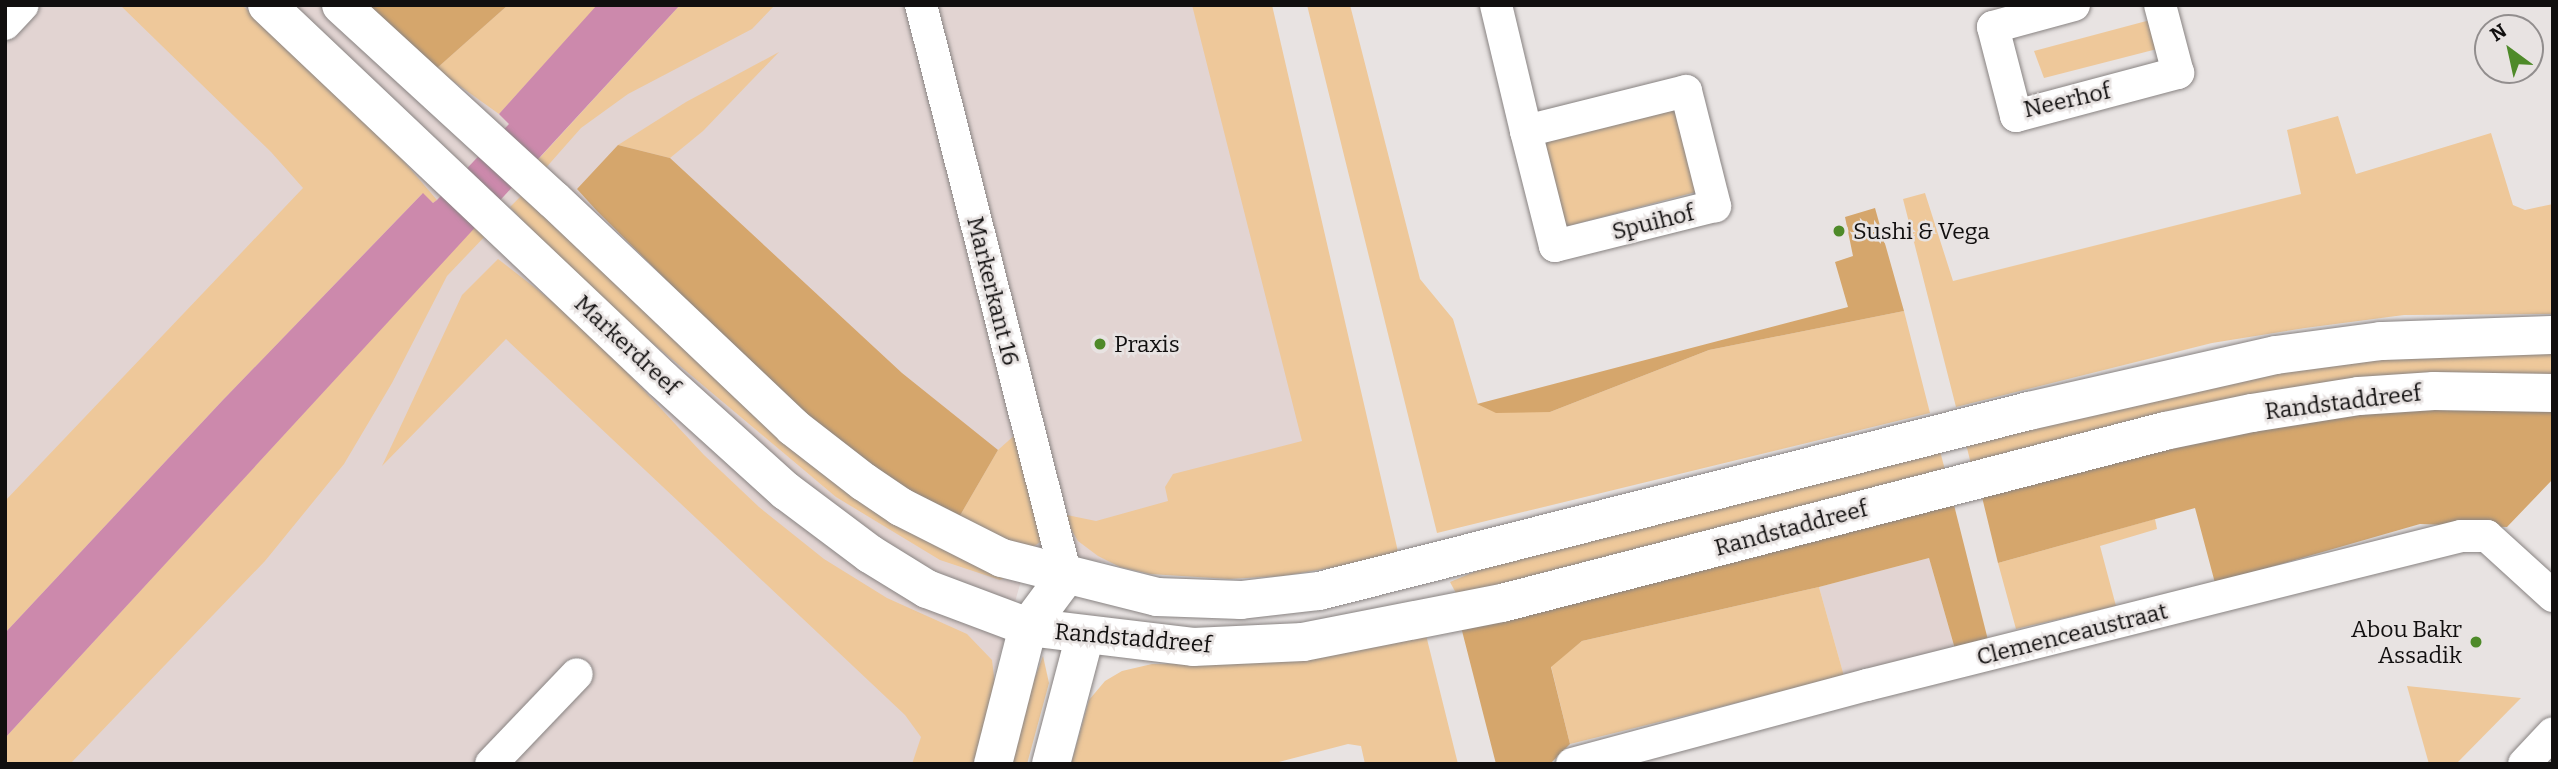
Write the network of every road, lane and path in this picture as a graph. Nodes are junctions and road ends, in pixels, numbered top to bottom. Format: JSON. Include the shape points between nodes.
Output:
{"nodes":[{"id":1,"x":23,"y":5,"type":"edge"},
{"id":2,"x":267,"y":5,"type":"edge"},
{"id":3,"x":341,"y":5,"type":"edge"},
{"id":4,"x":921,"y":5,"type":"edge"},
{"id":5,"x":1496,"y":5,"type":"edge"},
{"id":6,"x":2074,"y":5,"type":"edge"},
{"id":7,"x":2160,"y":5,"type":"edge"},
{"id":8,"x":5,"y":24,"type":"edge"},
{"id":9,"x":1527,"y":131,"type":"junction"},
{"id":10,"x":2553,"y":335,"type":"edge"},
{"id":11,"x":2553,"y":393,"type":"edge"},
{"id":12,"x":1066,"y":576,"type":"junction"},
{"id":13,"x":2553,"y":596,"type":"edge"},
{"id":14,"x":1028,"y":627,"type":"junction"},
{"id":15,"x":1085,"y":635,"type":"junction"},
{"id":16,"x":577,"y":674,"type":"dead end"},
{"id":17,"x":2553,"y":733,"type":"edge"},
{"id":18,"x":491,"y":764,"type":"edge"},
{"id":19,"x":993,"y":764,"type":"edge"},
{"id":20,"x":1051,"y":764,"type":"edge"},
{"id":21,"x":1572,"y":764,"type":"edge"},
{"id":22,"x":2524,"y":764,"type":"edge"}],
"edges":[{"from":1,"to":8,"type":"street"},
{"from":2,"to":14,"type":"main road","name":"Markerdreef","via":[[786,491],[870,554],[927,589]]},
{"from":3,"to":12,"type":"main road","via":[[793,427],[901,507],[1002,558]]},
{"from":4,"to":12,"type":"street","name":"Markerkant 16"},
{"from":5,"to":9,"type":"street","name":"Spuihof"},
{"from":6,"to":7,"type":"street","name":"Neerhof","via":[[1993,27],[2016,116],[2178,73]]},
{"from":9,"to":9,"type":"street","name":"Spuihof","via":[[1686,91],[1715,206],[1555,246]]},
{"from":10,"to":12,"type":"main road","name":"Randstaddreef","via":[[2381,341],[2276,355],[1319,591],[1241,600],[1157,597]]},
{"from":11,"to":15,"type":"main road","name":"Randstaddreef","via":[[2434,391],[2308,402],[2165,431],[1502,603],[1340,636],[1193,648]]},
{"from":12,"to":14,"type":"main road"},
{"from":12,"to":15,"type":"main road"},
{"from":13,"to":21,"type":"street","name":"Clemenceaustraat","via":[[2487,536],[2461,536]]},
{"from":14,"to":15,"type":"main road","name":"Randstaddreef"},
{"from":14,"to":19,"type":"main road"},
{"from":15,"to":20,"type":"main road"},
{"from":16,"to":18,"type":"street"},
{"from":17,"to":22,"type":"street"}]}
